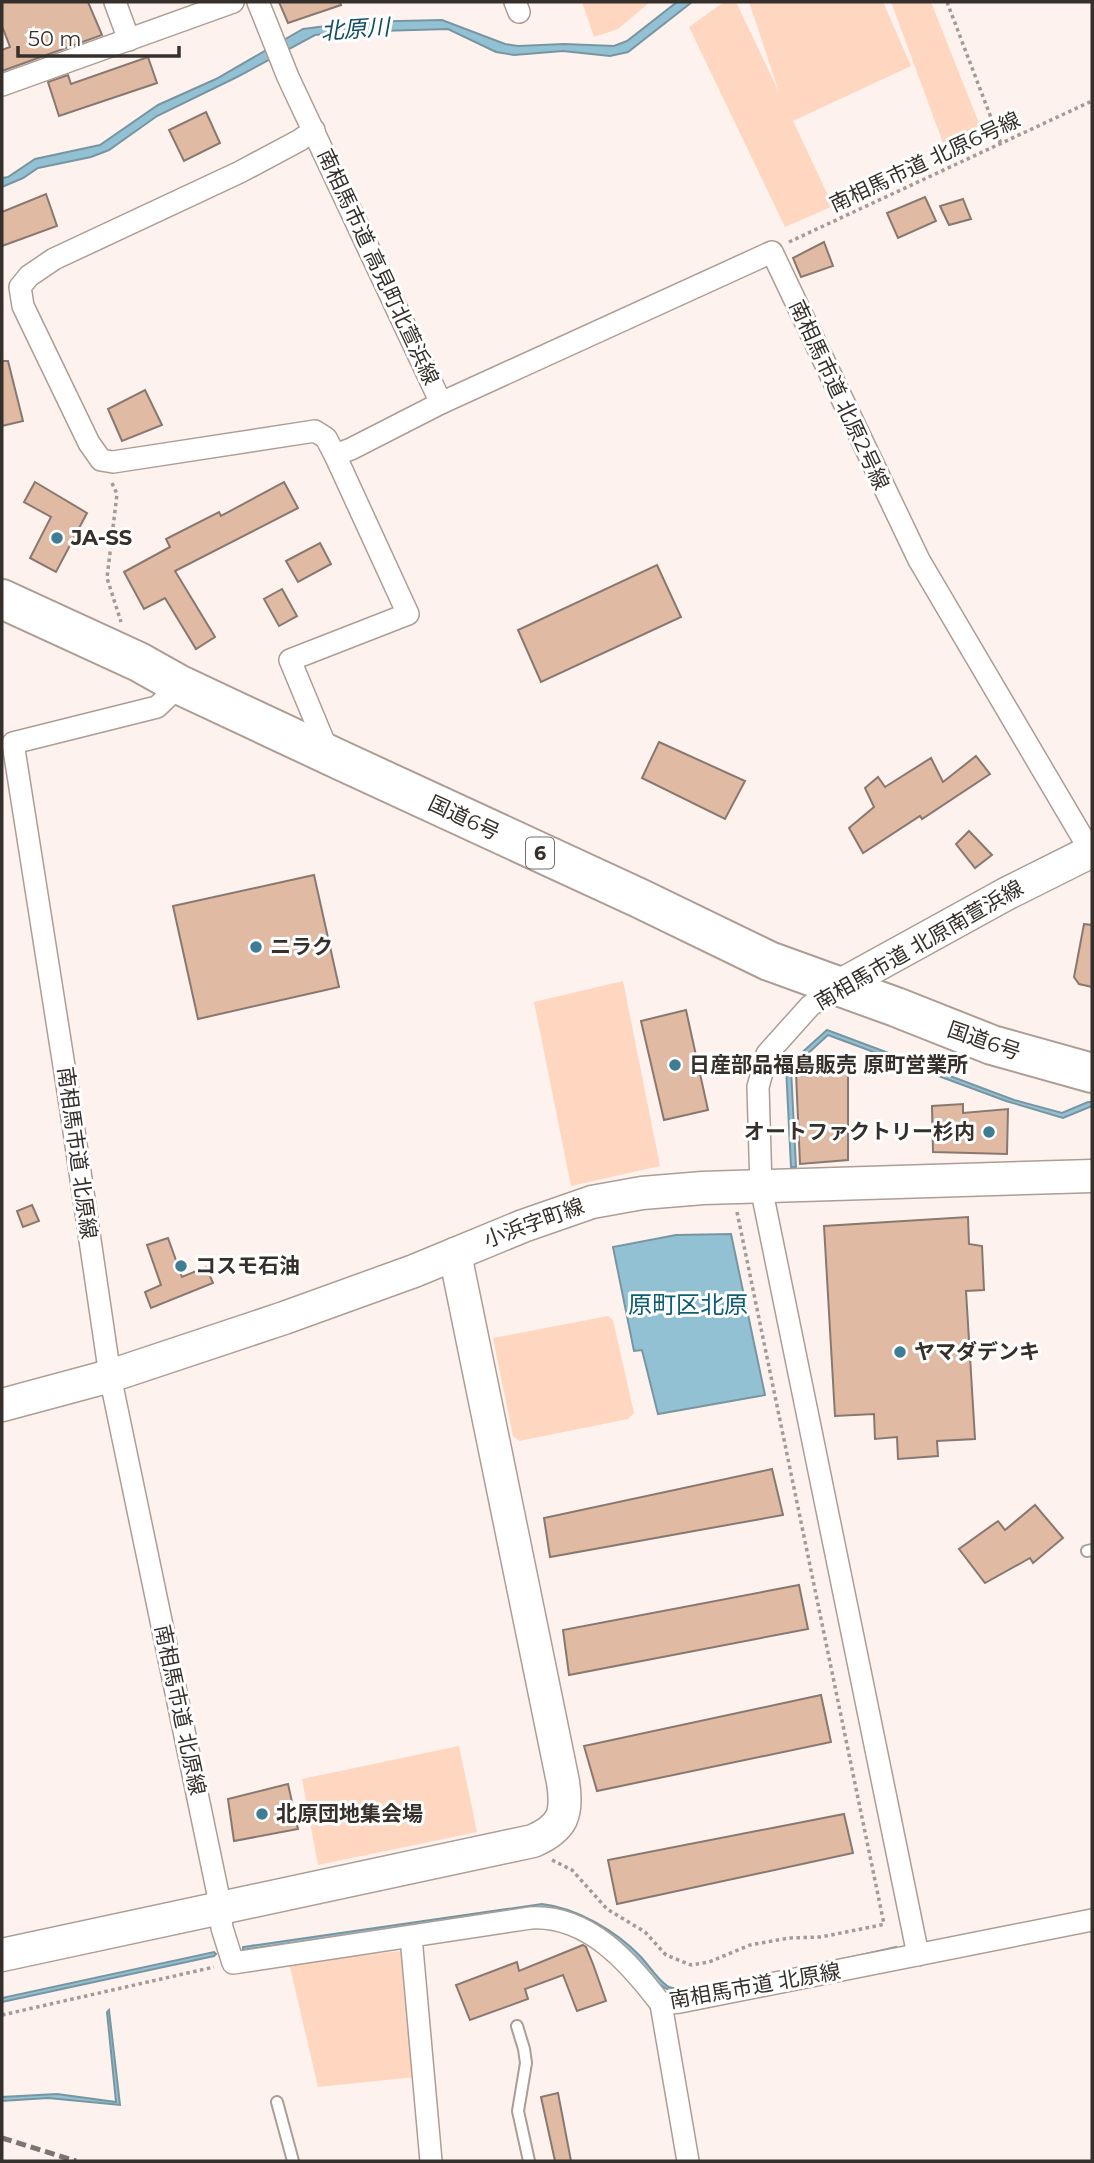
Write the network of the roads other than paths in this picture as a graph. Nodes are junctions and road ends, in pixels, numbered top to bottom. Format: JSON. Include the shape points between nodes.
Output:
{"nodes":[{"id":1,"x":115,"y":2,"type":"edge"},
{"id":2,"x":233,"y":2,"type":"edge"},
{"id":3,"x":258,"y":2,"type":"edge"},
{"id":4,"x":129,"y":40,"type":"junction"},
{"id":5,"x":2,"y":85,"type":"edge"},
{"id":6,"x":314,"y":130,"type":"junction"},
{"id":7,"x":441,"y":403,"type":"junction"},
{"id":8,"x":335,"y":455,"type":"junction"},
{"id":9,"x":2,"y":599,"type":"edge"},
{"id":10,"x":180,"y":685,"type":"junction"},
{"id":11,"x":8,"y":744,"type":"edge"},
{"id":12,"x":329,"y":754,"type":"junction"},
{"id":13,"x":1092,"y":852,"type":"edge"},
{"id":14,"x":837,"y":987,"type":"junction"},
{"id":15,"x":1092,"y":1073,"type":"edge"},
{"id":16,"x":1092,"y":1176,"type":"edge"},
{"id":17,"x":761,"y":1187,"type":"junction"},
{"id":18,"x":455,"y":1254,"type":"junction"},
{"id":19,"x":110,"y":1376,"type":"junction"},
{"id":20,"x":2,"y":1405,"type":"edge"},
{"id":21,"x":219,"y":1910,"type":"junction"},
{"id":22,"x":1092,"y":1920,"type":"edge"},
{"id":23,"x":411,"y":1937,"type":"junction"},
{"id":24,"x":2,"y":1955,"type":"edge"},
{"id":25,"x":918,"y":1955,"type":"junction"},
{"id":26,"x":661,"y":2004,"type":"junction"},
{"id":27,"x":517,"y":2026,"type":"dead end"},
{"id":28,"x":276,"y":2102,"type":"dead end"},
{"id":29,"x":293,"y":2161,"type":"edge"},
{"id":30,"x":431,"y":2161,"type":"edge"},
{"id":31,"x":529,"y":2161,"type":"edge"},
{"id":32,"x":688,"y":2161,"type":"edge"}],
"edges":[{"from":1,"to":4,"type":"street"},
{"from":2,"to":4,"type":"street"},
{"from":3,"to":6,"type":"street","name":"南相馬市道 高見町北萱浜線"},
{"from":4,"to":5,"type":"street"},
{"from":6,"to":7,"type":"street","name":"南相馬市道 高見町北萱浜線"},
{"from":6,"to":8,"type":"street","via":[[240,172],[54,259],[20,286],[23,306],[101,460],[113,462],[314,430],[326,438]]},
{"from":7,"to":8,"type":"street","name":"南相馬市道 高見町北萱浜線"},
{"from":7,"to":13,"type":"street","name":"南相馬市道 北原2号線","via":[[772,251],[919,560]]},
{"from":8,"to":12,"type":"street","via":[[408,614],[290,660]]},
{"from":9,"to":10,"type":"highway","name":"国道6号","number":"6"},
{"from":10,"to":11,"type":"street","name":"南相馬市道 北原線","via":[[157,707]]},
{"from":10,"to":12,"type":"highway","name":"国道6号","number":"6"},
{"from":11,"to":19,"type":"street","name":"南相馬市道 北原線","via":[[70,1104]]},
{"from":12,"to":14,"type":"highway","name":"国道6号","number":"6","via":[[768,961]]},
{"from":13,"to":14,"type":"street","name":"南相馬市道 北原南萱浜線"},
{"from":14,"to":15,"type":"highway","name":"国道6号","number":"6","via":[[992,1045]]},
{"from":14,"to":17,"type":"street","name":"南相馬市道 北原南萱浜線","via":[[810,1006],[767,1054],[758,1087]]},
{"from":16,"to":17,"type":"street","name":"小浜字町線"},
{"from":17,"to":18,"type":"street","name":"小浜字町線","via":[[642,1193],[592,1202]]},
{"from":17,"to":25,"type":"street","name":"南相馬市道 北原南萱浜線"},
{"from":18,"to":19,"type":"street","name":"小浜字町線"},
{"from":18,"to":21,"type":"street","via":[[563,1782],[566,1801],[561,1819],[551,1833],[533,1841]]},
{"from":19,"to":20,"type":"street","name":"小浜字町線"},
{"from":19,"to":21,"type":"street","name":"南相馬市道 北原線"},
{"from":21,"to":23,"type":"street","name":"南相馬市道 北原線","via":[[233,1963]]},
{"from":21,"to":24,"type":"street"},
{"from":22,"to":25,"type":"street","name":"南相馬市道 北原線"},
{"from":23,"to":26,"type":"street","name":"南相馬市道 北原線","via":[[551,1917],[604,1942]]},
{"from":23,"to":30,"type":"street"},
{"from":25,"to":26,"type":"street","name":"南相馬市道 北原線"},
{"from":26,"to":32,"type":"street"},
{"from":27,"to":31,"type":"lane","via":[[526,2063],[518,2111]]},
{"from":28,"to":29,"type":"lane"}]}
